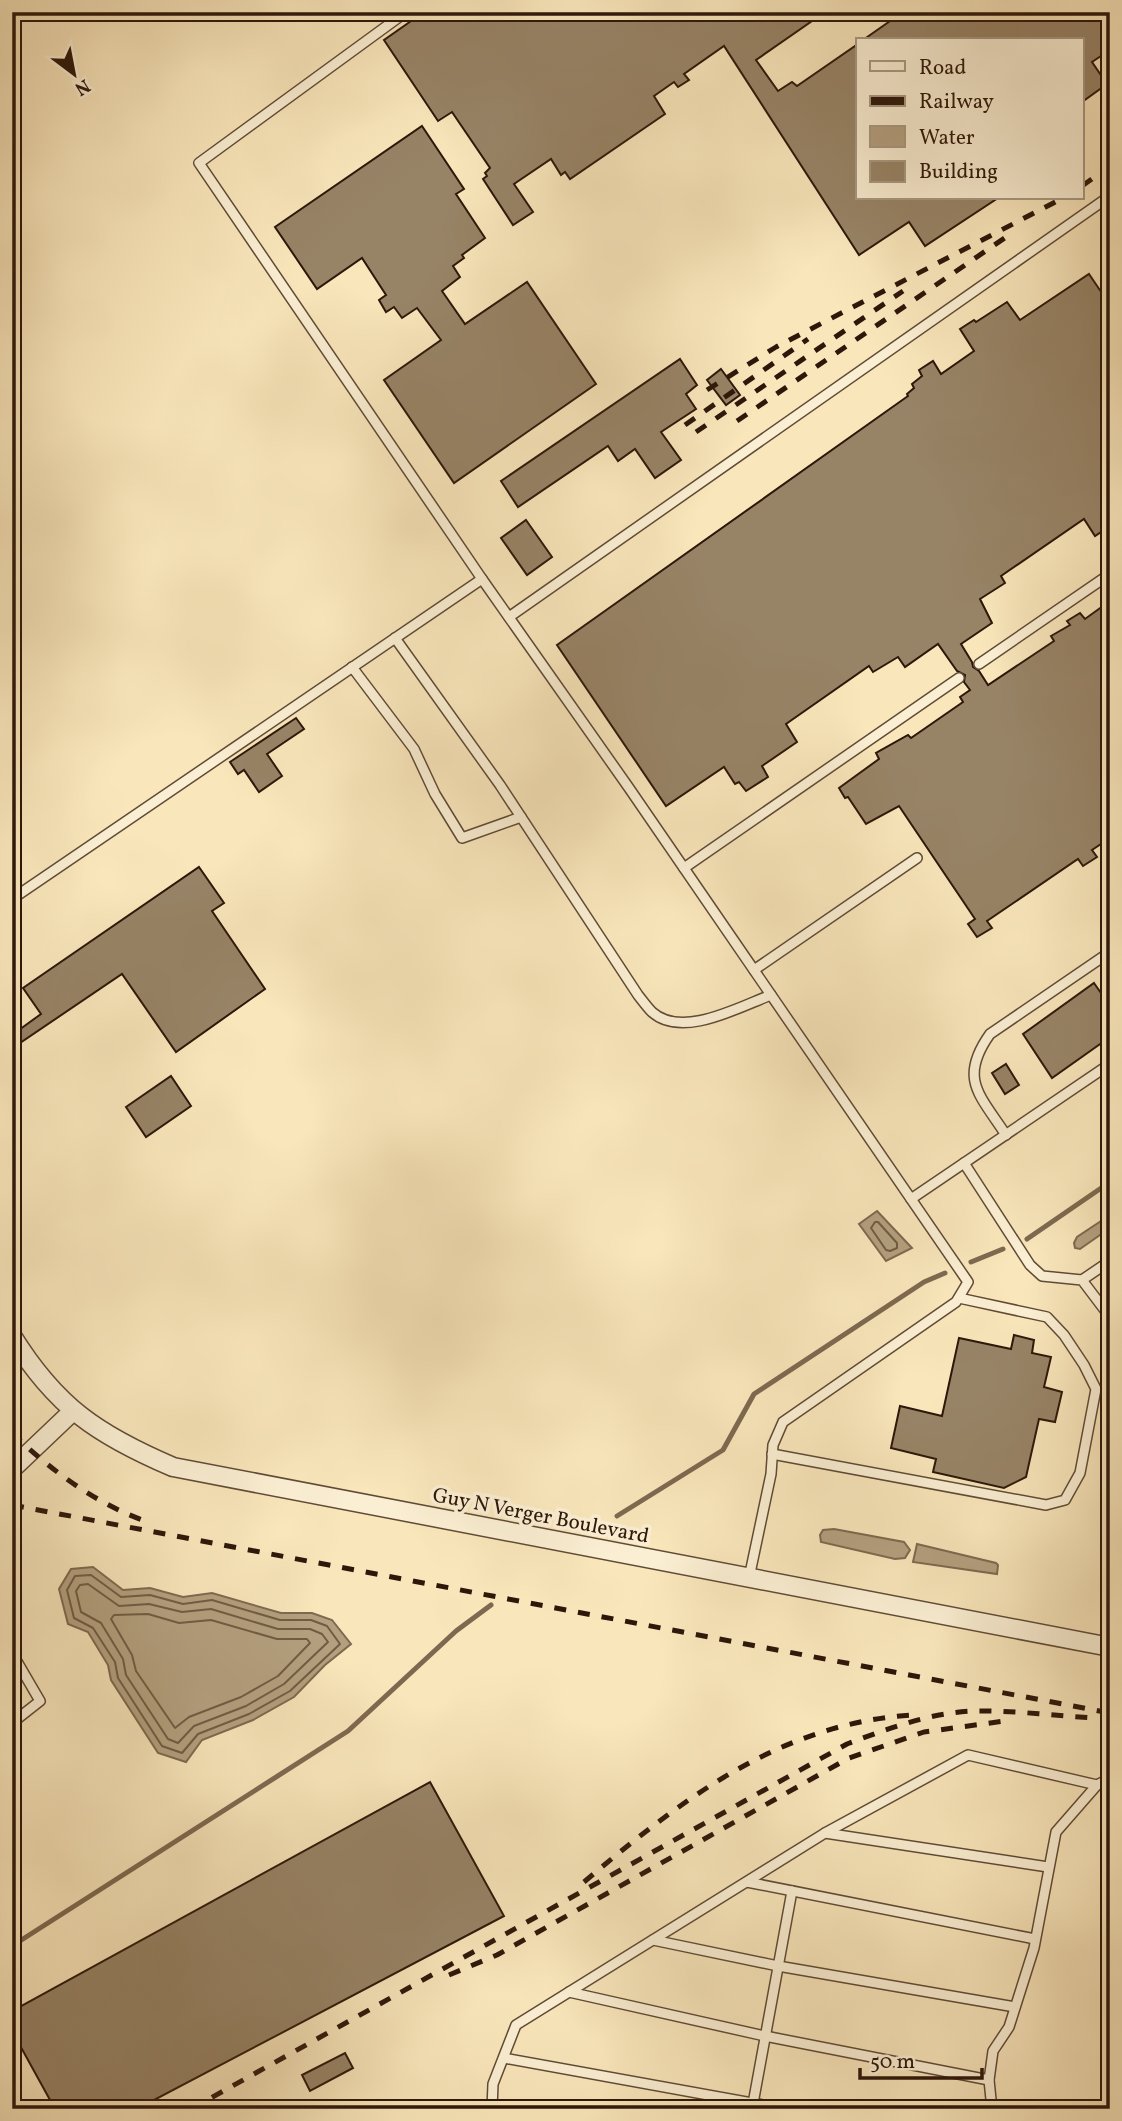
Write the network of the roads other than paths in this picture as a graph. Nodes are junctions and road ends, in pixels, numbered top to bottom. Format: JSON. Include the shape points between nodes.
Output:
{"nodes":[{"id":1,"x":406,"y":12,"type":"edge"},
{"id":2,"x":1110,"y":196,"type":"edge"},
{"id":3,"x":1110,"y":574,"type":"edge"},
{"id":4,"x":482,"y":579,"type":"junction"},
{"id":5,"x":509,"y":617,"type":"junction"},
{"id":6,"x":396,"y":638,"type":"junction"},
{"id":7,"x":979,"y":664,"type":"dead end"},
{"id":8,"x":352,"y":667,"type":"junction"},
{"id":9,"x":959,"y":678,"type":"dead end"},
{"id":10,"x":521,"y":817,"type":"junction"},
{"id":11,"x":917,"y":858,"type":"dead end"},
{"id":12,"x":684,"y":868,"type":"junction"},
{"id":13,"x":12,"y":900,"type":"edge"},
{"id":14,"x":1110,"y":952,"type":"edge"},
{"id":15,"x":754,"y":970,"type":"junction"},
{"id":16,"x":771,"y":995,"type":"junction"},
{"id":17,"x":1110,"y":1064,"type":"edge"},
{"id":18,"x":1006,"y":1135,"type":"junction"},
{"id":19,"x":964,"y":1163,"type":"junction"},
{"id":20,"x":911,"y":1199,"type":"junction"},
{"id":21,"x":1110,"y":1261,"type":"edge"},
{"id":22,"x":1082,"y":1280,"type":"junction"},
{"id":23,"x":959,"y":1298,"type":"junction"},
{"id":24,"x":1109,"y":1316,"type":"edge"},
{"id":25,"x":12,"y":1336,"type":"edge"},
{"id":26,"x":73,"y":1411,"type":"junction"},
{"id":27,"x":772,"y":1454,"type":"junction"},
{"id":28,"x":12,"y":1469,"type":"edge"},
{"id":29,"x":749,"y":1578,"type":"junction"},
{"id":30,"x":1110,"y":1647,"type":"edge"},
{"id":31,"x":12,"y":1653,"type":"edge"},
{"id":32,"x":12,"y":1723,"type":"edge"},
{"id":33,"x":1110,"y":1778,"type":"edge"},
{"id":34,"x":1097,"y":1785,"type":"junction"},
{"id":35,"x":825,"y":1833,"type":"junction"},
{"id":36,"x":1048,"y":1867,"type":"junction"},
{"id":37,"x":747,"y":1882,"type":"junction"},
{"id":38,"x":792,"y":1891,"type":"junction"},
{"id":39,"x":1035,"y":1939,"type":"junction"},
{"id":40,"x":653,"y":1940,"type":"junction"},
{"id":41,"x":778,"y":1966,"type":"junction"},
{"id":42,"x":569,"y":1992,"type":"junction"},
{"id":43,"x":1015,"y":2007,"type":"junction"},
{"id":44,"x":765,"y":2036,"type":"junction"},
{"id":45,"x":503,"y":2058,"type":"junction"},
{"id":46,"x":989,"y":2080,"type":"junction"},
{"id":47,"x":753,"y":2106,"type":"edge"},
{"id":48,"x":492,"y":2109,"type":"edge"},
{"id":49,"x":785,"y":2109,"type":"edge"},
{"id":50,"x":992,"y":2109,"type":"edge"}],
"edges":[{"from":1,"to":4,"type":"lane","via":[[199,163]]},
{"from":2,"to":5,"type":"lane"},
{"from":3,"to":7,"type":"lane"},
{"from":4,"to":5,"type":"lane"},
{"from":4,"to":6,"type":"lane"},
{"from":5,"to":12,"type":"lane"},
{"from":6,"to":8,"type":"lane"},
{"from":6,"to":10,"type":"lane"},
{"from":8,"to":10,"type":"lane","via":[[414,749],[462,838]]},
{"from":8,"to":13,"type":"lane"},
{"from":9,"to":12,"type":"lane"},
{"from":10,"to":16,"type":"lane","via":[[653,1013],[670,1021],[694,1023]]},
{"from":11,"to":15,"type":"lane"},
{"from":12,"to":15,"type":"lane"},
{"from":14,"to":18,"type":"lane","via":[[990,1034],[981,1046],[973,1084]]},
{"from":15,"to":16,"type":"lane"},
{"from":16,"to":20,"type":"lane"},
{"from":17,"to":18,"type":"lane"},
{"from":18,"to":19,"type":"lane"},
{"from":19,"to":20,"type":"lane"},
{"from":19,"to":22,"type":"lane","via":[[1030,1265],[1042,1276]]},
{"from":20,"to":23,"type":"lane","via":[[968,1282]]},
{"from":21,"to":22,"type":"lane"},
{"from":22,"to":24,"type":"lane"},
{"from":23,"to":27,"type":"lane","via":[[783,1422]]},
{"from":23,"to":27,"type":"lane","via":[[1047,1317],[1084,1365],[1096,1389],[1080,1473],[1065,1500],[1046,1505]]},
{"from":25,"to":26,"type":"street","name":"Guy N Verger Boulevard"},
{"from":26,"to":28,"type":"street"},
{"from":26,"to":29,"type":"street","name":"Guy N Verger Boulevard","via":[[104,1434],[173,1467]]},
{"from":27,"to":29,"type":"lane"},
{"from":29,"to":30,"type":"street","name":"Guy N Verger Boulevard"},
{"from":31,"to":32,"type":"lane","via":[[40,1701]]},
{"from":33,"to":34,"type":"lane"},
{"from":34,"to":35,"type":"lane","via":[[968,1755]]},
{"from":34,"to":36,"type":"lane","via":[[1056,1832]]},
{"from":35,"to":36,"type":"lane"},
{"from":35,"to":37,"type":"lane"},
{"from":36,"to":39,"type":"lane"},
{"from":37,"to":38,"type":"lane"},
{"from":37,"to":40,"type":"lane"},
{"from":38,"to":39,"type":"lane"},
{"from":38,"to":41,"type":"lane"},
{"from":39,"to":43,"type":"lane"},
{"from":40,"to":41,"type":"lane"},
{"from":40,"to":42,"type":"lane"},
{"from":41,"to":43,"type":"lane"},
{"from":41,"to":44,"type":"lane"},
{"from":42,"to":44,"type":"lane"},
{"from":42,"to":45,"type":"lane","via":[[516,2025]]},
{"from":43,"to":46,"type":"lane","via":[[993,2052]]},
{"from":44,"to":46,"type":"lane"},
{"from":44,"to":47,"type":"lane"},
{"from":45,"to":47,"type":"lane"},
{"from":45,"to":48,"type":"lane"},
{"from":46,"to":50,"type":"lane"},
{"from":47,"to":49,"type":"lane"}]}
